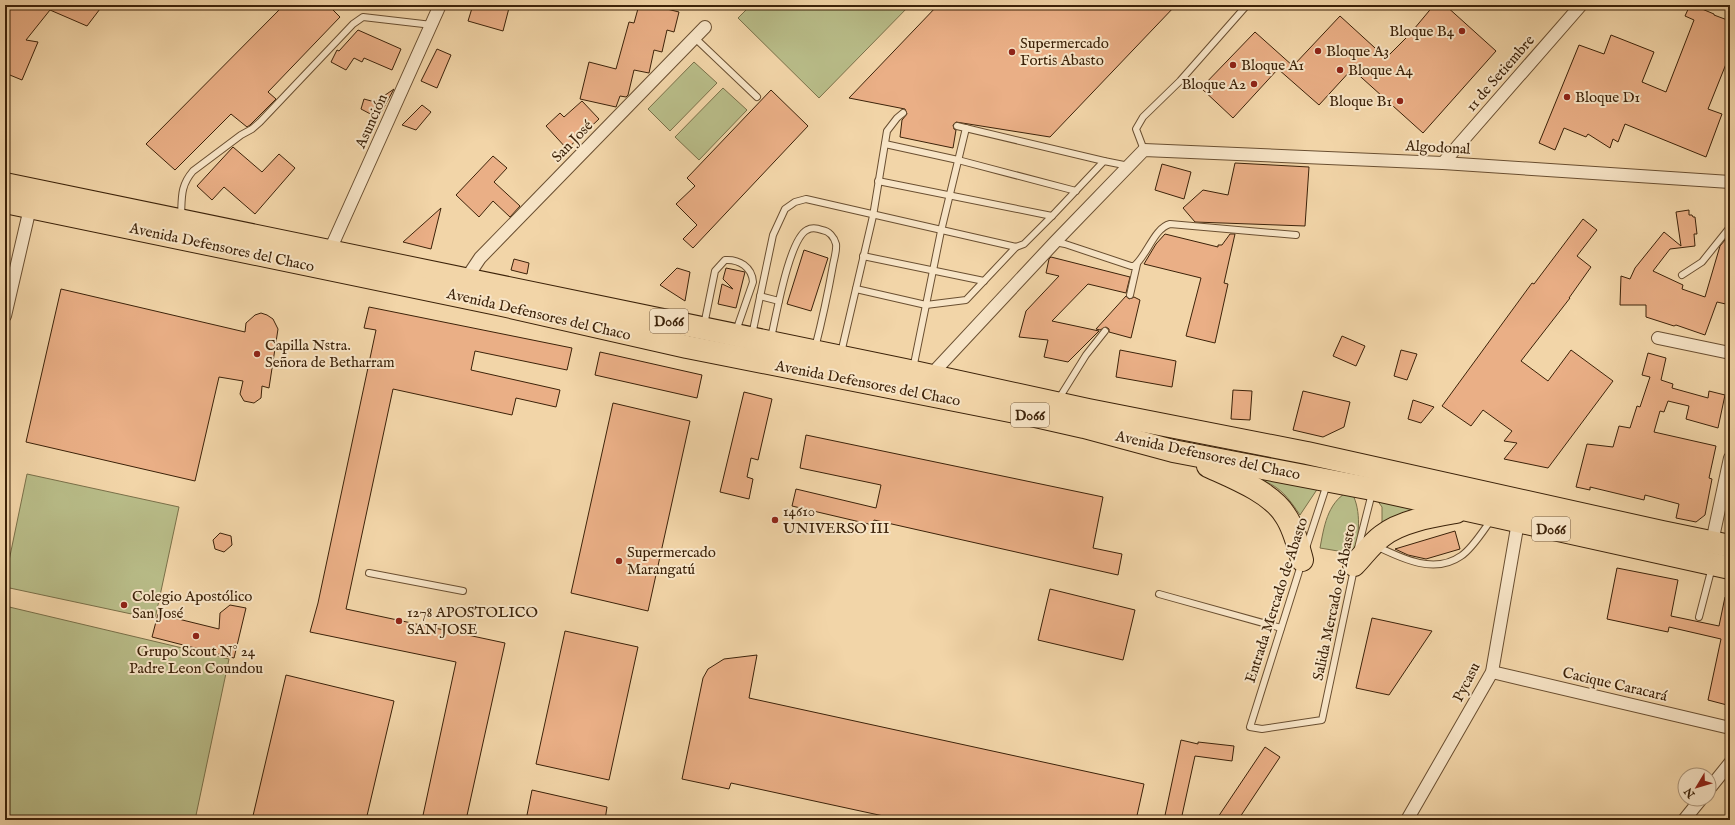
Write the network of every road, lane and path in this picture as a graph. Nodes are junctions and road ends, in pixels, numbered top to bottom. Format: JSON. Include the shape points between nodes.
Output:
{"nodes":[{"id":1,"x":440,"y":5,"type":"edge"},
{"id":2,"x":1247,"y":5,"type":"edge"},
{"id":3,"x":1581,"y":5,"type":"edge"},
{"id":4,"x":432,"y":24,"type":"junction"},
{"id":5,"x":705,"y":28,"type":"dead end"},
{"id":6,"x":695,"y":38,"type":"junction"},
{"id":7,"x":757,"y":97,"type":"dead end"},
{"id":8,"x":903,"y":113,"type":"dead end"},
{"id":9,"x":957,"y":126,"type":"dead end"},
{"id":10,"x":966,"y":128,"type":"junction"},
{"id":11,"x":885,"y":144,"type":"junction"},
{"id":12,"x":1144,"y":150,"type":"junction"},
{"id":13,"x":958,"y":160,"type":"junction"},
{"id":14,"x":1104,"y":160,"type":"junction"},
{"id":15,"x":1443,"y":163,"type":"junction"},
{"id":16,"x":1129,"y":166,"type":"junction"},
{"id":17,"x":878,"y":182,"type":"junction"},
{"id":18,"x":1730,"y":182,"type":"edge"},
{"id":19,"x":5,"y":184,"type":"edge"},
{"id":20,"x":1076,"y":191,"type":"junction"},
{"id":21,"x":950,"y":196,"type":"junction"},
{"id":22,"x":5,"y":202,"type":"edge"},
{"id":23,"x":30,"y":208,"type":"junction"},
{"id":24,"x":873,"y":216,"type":"junction"},
{"id":25,"x":1052,"y":216,"type":"junction"},
{"id":26,"x":181,"y":220,"type":"junction"},
{"id":27,"x":1730,"y":227,"type":"edge"},
{"id":28,"x":941,"y":231,"type":"junction"},
{"id":29,"x":1296,"y":235,"type":"dead end"},
{"id":30,"x":1055,"y":242,"type":"junction"},
{"id":31,"x":1016,"y":247,"type":"junction"},
{"id":32,"x":330,"y":250,"type":"junction"},
{"id":33,"x":864,"y":256,"type":"junction"},
{"id":34,"x":1137,"y":264,"type":"junction"},
{"id":35,"x":933,"y":270,"type":"junction"},
{"id":36,"x":1682,"y":274,"type":"dead end"},
{"id":37,"x":466,"y":279,"type":"junction"},
{"id":38,"x":984,"y":281,"type":"junction"},
{"id":39,"x":856,"y":289,"type":"junction"},
{"id":40,"x":1130,"y":295,"type":"dead end"},
{"id":41,"x":760,"y":296,"type":"junction"},
{"id":42,"x":779,"y":301,"type":"junction"},
{"id":43,"x":926,"y":305,"type":"junction"},
{"id":44,"x":597,"y":307,"type":"junction"},
{"id":45,"x":5,"y":316,"type":"edge"},
{"id":46,"x":704,"y":328,"type":"junction"},
{"id":47,"x":1105,"y":331,"type":"dead end"},
{"id":48,"x":1658,"y":338,"type":"dead end"},
{"id":49,"x":739,"y":345,"type":"junction"},
{"id":50,"x":814,"y":352,"type":"junction"},
{"id":51,"x":1730,"y":353,"type":"edge"},
{"id":52,"x":846,"y":358,"type":"junction"},
{"id":53,"x":921,"y":374,"type":"junction"},
{"id":54,"x":1056,"y":403,"type":"junction"},
{"id":55,"x":1180,"y":452,"type":"junction"},
{"id":56,"x":1730,"y":458,"type":"edge"},
{"id":57,"x":1370,"y":477,"type":"junction"},
{"id":58,"x":1328,"y":481,"type":"junction"},
{"id":59,"x":1466,"y":510,"type":"junction"},
{"id":60,"x":1494,"y":516,"type":"junction"},
{"id":61,"x":1518,"y":522,"type":"junction"},
{"id":62,"x":1721,"y":544,"type":"edge"},
{"id":63,"x":1372,"y":545,"type":"junction"},
{"id":64,"x":1302,"y":560,"type":"junction"},
{"id":65,"x":1354,"y":566,"type":"junction"},
{"id":66,"x":1722,"y":566,"type":"edge"},
{"id":67,"x":369,"y":573,"type":"dead end"},
{"id":68,"x":463,"y":591,"type":"dead end"},
{"id":69,"x":1159,"y":594,"type":"dead end"},
{"id":70,"x":1699,"y":617,"type":"dead end"},
{"id":71,"x":1281,"y":628,"type":"junction"},
{"id":72,"x":1492,"y":672,"type":"junction"},
{"id":73,"x":1250,"y":728,"type":"joint"},
{"id":74,"x":1730,"y":728,"type":"edge"},
{"id":75,"x":1730,"y":763,"type":"edge"},
{"id":76,"x":1717,"y":779,"type":"edge"},
{"id":77,"x":1695,"y":807,"type":"edge"},
{"id":78,"x":1407,"y":820,"type":"edge"},
{"id":79,"x":1684,"y":820,"type":"edge"}],
"edges":[{"from":1,"to":4,"type":"street","name":"Asunción"},
{"from":2,"to":12,"type":"lane","via":[[1143,117],[1136,129]]},
{"from":3,"to":15,"type":"street","name":"11 de Setiembre"},
{"from":4,"to":26,"type":"lane","via":[[363,17],[353,24],[260,122],[193,171],[182,188]]},
{"from":4,"to":32,"type":"street","name":"Asunción"},
{"from":5,"to":6,"type":"street","name":"San José"},
{"from":6,"to":7,"type":"lane"},
{"from":6,"to":37,"type":"street","name":"San José","via":[[480,258]]},
{"from":8,"to":11,"type":"lane","via":[[887,131]]},
{"from":9,"to":10,"type":"lane"},
{"from":10,"to":13,"type":"lane"},
{"from":10,"to":14,"type":"lane"},
{"from":11,"to":13,"type":"lane"},
{"from":11,"to":17,"type":"lane"},
{"from":12,"to":15,"type":"street","name":"Algodonal"},
{"from":12,"to":16,"type":"street"},
{"from":13,"to":20,"type":"lane"},
{"from":13,"to":21,"type":"lane"},
{"from":14,"to":16,"type":"lane"},
{"from":14,"to":20,"type":"lane"},
{"from":15,"to":18,"type":"street","name":"Algodonal"},
{"from":16,"to":30,"type":"street"},
{"from":17,"to":21,"type":"lane"},
{"from":17,"to":24,"type":"lane"},
{"from":19,"to":26,"type":"highway","name":"Avenida Defensores del Chaco","number":"D066"},
{"from":20,"to":25,"type":"lane"},
{"from":21,"to":25,"type":"lane"},
{"from":21,"to":28,"type":"lane"},
{"from":22,"to":23,"type":"highway","name":"Avenida Defensores del Chaco","number":"D066"},
{"from":23,"to":45,"type":"street"},
{"from":23,"to":49,"type":"highway","name":"Avenida Defensores del Chaco","number":"D066","via":[[502,305]]},
{"from":24,"to":28,"type":"lane"},
{"from":24,"to":33,"type":"lane"},
{"from":24,"to":41,"type":"lane","via":[[806,199],[795,202],[785,209],[772,235]]},
{"from":25,"to":31,"type":"lane","via":[[1024,244]]},
{"from":26,"to":32,"type":"highway","name":"Avenida Defensores del Chaco","number":"D066"},
{"from":27,"to":36,"type":"lane","via":[[1702,262]]},
{"from":28,"to":31,"type":"lane"},
{"from":28,"to":35,"type":"lane"},
{"from":29,"to":34,"type":"lane","via":[[1170,224],[1162,229]]},
{"from":30,"to":34,"type":"lane","via":[[1131,266]]},
{"from":30,"to":53,"type":"street"},
{"from":31,"to":38,"type":"lane"},
{"from":32,"to":37,"type":"highway","name":"Avenida Defensores del Chaco","number":"D066"},
{"from":33,"to":35,"type":"lane"},
{"from":33,"to":39,"type":"lane"},
{"from":34,"to":40,"type":"lane"},
{"from":35,"to":38,"type":"lane"},
{"from":35,"to":43,"type":"lane"},
{"from":37,"to":44,"type":"highway","name":"Avenida Defensores del Chaco","number":"D066"},
{"from":38,"to":43,"type":"lane","via":[[966,300]]},
{"from":39,"to":43,"type":"lane"},
{"from":39,"to":52,"type":"lane"},
{"from":41,"to":42,"type":"lane"},
{"from":41,"to":49,"type":"lane"},
{"from":42,"to":49,"type":"lane"},
{"from":42,"to":50,"type":"lane","via":[[793,251],[800,236],[815,228],[825,230],[836,245],[825,309]]},
{"from":43,"to":53,"type":"lane"},
{"from":44,"to":46,"type":"highway","name":"Avenida Defensores del Chaco","number":"D066"},
{"from":44,"to":49,"type":"highway","via":[[618,321]]},
{"from":46,"to":49,"type":"highway","name":"Avenida Defensores del Chaco","number":"D066"},
{"from":46,"to":49,"type":"lane","via":[[715,271],[725,260],[731,259],[740,263],[748,268],[753,282]]},
{"from":47,"to":54,"type":"lane","via":[[1086,355]]},
{"from":48,"to":51,"type":"street"},
{"from":49,"to":50,"type":"highway","name":"Avenida Defensores del Chaco","number":"D066"},
{"from":49,"to":52,"type":"highway","via":[[832,364]]},
{"from":49,"to":55,"type":"highway","name":"Avenida Defensores del Chaco","number":"D066"},
{"from":50,"to":52,"type":"highway","name":"Avenida Defensores del Chaco","number":"D066"},
{"from":52,"to":53,"type":"highway","name":"Avenida Defensores del Chaco","number":"D066"},
{"from":53,"to":54,"type":"highway","name":"Avenida Defensores del Chaco","number":"D066"},
{"from":54,"to":57,"type":"highway","name":"Avenida Defensores del Chaco","number":"D066"},
{"from":55,"to":58,"type":"highway","name":"Avenida Defensores del Chaco","number":"D066"},
{"from":55,"to":64,"type":"highway","via":[[1255,489],[1275,502],[1292,527]]},
{"from":56,"to":62,"type":"street"},
{"from":57,"to":58,"type":"highway","name":"Avenida Defensores del Chaco","number":"D066"},
{"from":57,"to":59,"type":"highway","name":"Avenida Defensores del Chaco","number":"D066"},
{"from":57,"to":62,"type":"highway","name":"Avenida Defensores del Chaco","number":"D066"},
{"from":57,"to":65,"type":"lane","name":"Salida Mercado de Abasto"},
{"from":58,"to":64,"type":"lane","name":"Entrada Mercado de Abasto"},
{"from":59,"to":60,"type":"highway","name":"Avenida Defensores del Chaco","number":"D066"},
{"from":59,"to":63,"type":"highway","via":[[1429,516],[1394,528]]},
{"from":60,"to":61,"type":"highway","name":"Avenida Defensores del Chaco","number":"D066"},
{"from":60,"to":63,"type":"lane","via":[[1461,556],[1445,563],[1414,562]]},
{"from":61,"to":66,"type":"highway","name":"Avenida Defensores del Chaco","number":"D066"},
{"from":61,"to":72,"type":"street","name":"Pycasu"},
{"from":63,"to":65,"type":"highway"},
{"from":64,"to":71,"type":"lane","name":"Entrada Mercado de Abasto"},
{"from":65,"to":73,"type":"lane","name":"Salida Mercado de Abasto","via":[[1322,720],[1262,730]]},
{"from":66,"to":70,"type":"lane"},
{"from":67,"to":68,"type":"lane"},
{"from":69,"to":71,"type":"lane"},
{"from":71,"to":73,"type":"lane","name":"Entrada Mercado de Abasto"},
{"from":72,"to":74,"type":"street","name":"Cacique Caracará"},
{"from":72,"to":78,"type":"street","name":"Pycasu"},
{"from":75,"to":76,"type":"street"},
{"from":77,"to":79,"type":"street"}]}
